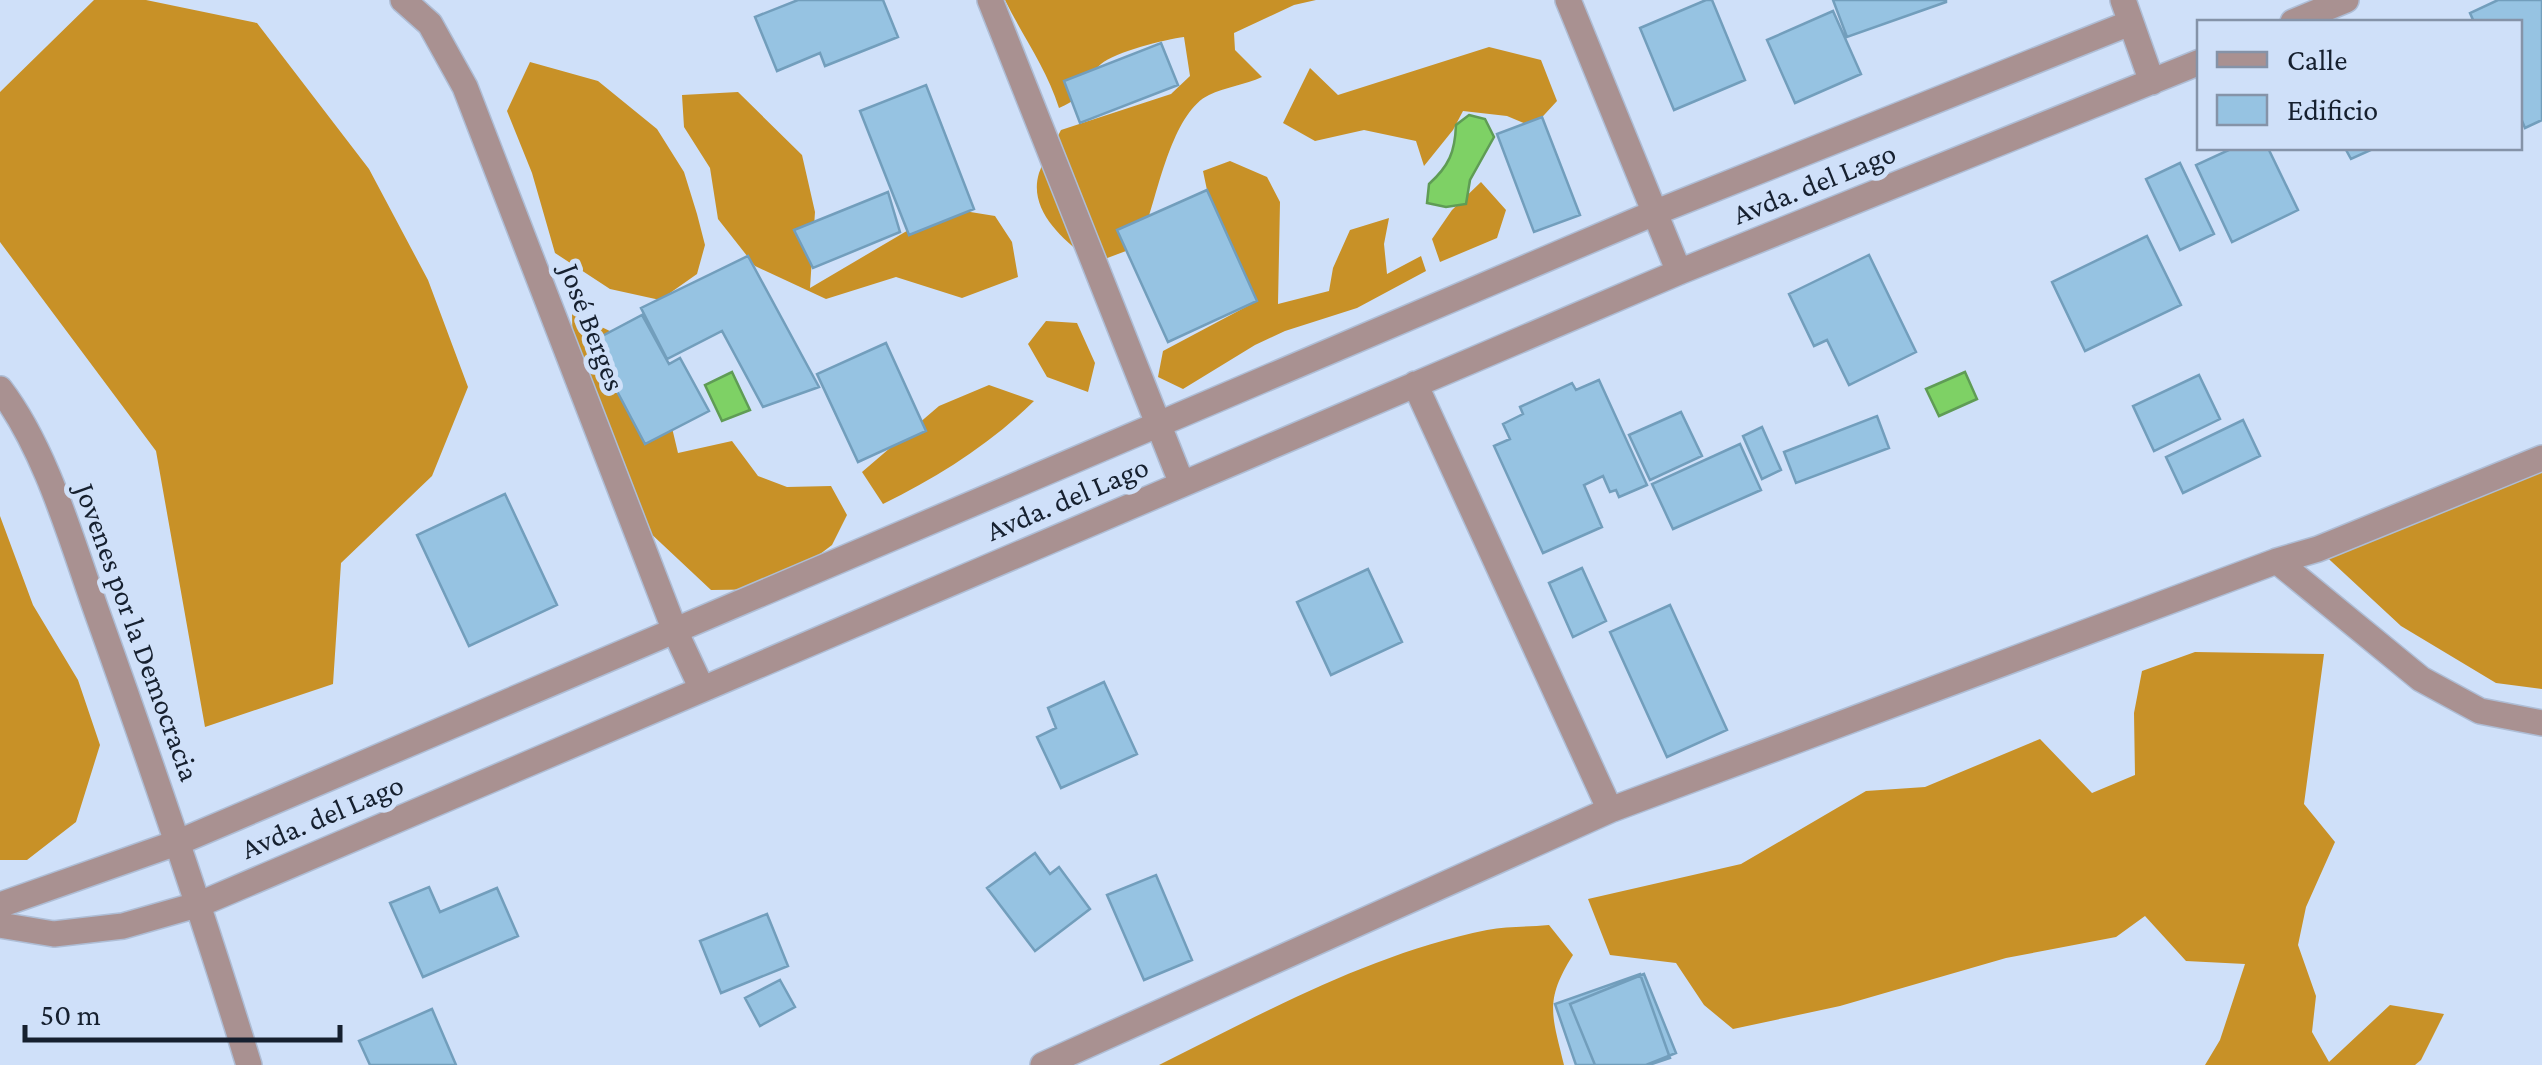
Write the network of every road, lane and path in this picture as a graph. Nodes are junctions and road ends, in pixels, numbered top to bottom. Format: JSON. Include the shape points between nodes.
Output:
{"nodes":[{"id":1,"x":403,"y":0,"type":"edge"},
{"id":2,"x":990,"y":0,"type":"edge"},
{"id":3,"x":1568,"y":0,"type":"edge"},
{"id":4,"x":2346,"y":0,"type":"edge"},
{"id":5,"x":2126,"y":11,"type":"edge"},
{"id":6,"x":2298,"y":20,"type":"edge"},
{"id":7,"x":2197,"y":63,"type":"edge"},
{"id":8,"x":2152,"y":82,"type":"junction"},
{"id":9,"x":1654,"y":213,"type":"junction"},
{"id":10,"x":1679,"y":272,"type":"junction"},
{"id":11,"x":1415,"y":384,"type":"junction"},
{"id":12,"x":0,"y":389,"type":"edge"},
{"id":13,"x":1158,"y":427,"type":"junction"},
{"id":14,"x":2542,"y":458,"type":"edge"},
{"id":15,"x":1182,"y":484,"type":"junction"},
{"id":16,"x":2277,"y":561,"type":"junction"},
{"id":17,"x":676,"y":630,"type":"junction"},
{"id":18,"x":702,"y":690,"type":"junction"},
{"id":19,"x":2542,"y":723,"type":"edge"},
{"id":20,"x":1610,"y":810,"type":"junction"},
{"id":21,"x":179,"y":842,"type":"junction"},
{"id":22,"x":200,"y":904,"type":"junction"},
{"id":23,"x":0,"y":905,"type":"edge"},
{"id":24,"x":0,"y":925,"type":"edge"},
{"id":25,"x":250,"y":1065,"type":"edge"},
{"id":26,"x":1044,"y":1065,"type":"edge"}],
"edges":[{"from":1,"to":17,"type":"street","name":"José Berges","via":[[430,24],[465,88]]},
{"from":2,"to":13,"type":"street"},
{"from":3,"to":9,"type":"street"},
{"from":4,"to":6,"type":"street"},
{"from":5,"to":8,"type":"street"},
{"from":5,"to":9,"type":"street"},
{"from":7,"to":8,"type":"street","name":"Avda. del Lago"},
{"from":8,"to":10,"type":"street","name":"Avda. del Lago"},
{"from":9,"to":10,"type":"street"},
{"from":9,"to":13,"type":"street"},
{"from":10,"to":11,"type":"street","name":"Avda. del Lago"},
{"from":11,"to":15,"type":"street","name":"Avda. del Lago"},
{"from":11,"to":20,"type":"street"},
{"from":12,"to":21,"type":"street","name":"Jovenes por la Democracia","via":[[54,491]]},
{"from":13,"to":15,"type":"street"},
{"from":13,"to":17,"type":"street"},
{"from":14,"to":16,"type":"street"},
{"from":15,"to":18,"type":"street","name":"Avda. del Lago"},
{"from":16,"to":19,"type":"street","via":[[2422,679],[2480,712]]},
{"from":16,"to":20,"type":"street"},
{"from":17,"to":18,"type":"street","name":"José Berges"},
{"from":17,"to":21,"type":"street"},
{"from":18,"to":22,"type":"street","name":"Avda. del Lago"},
{"from":20,"to":26,"type":"street"},
{"from":21,"to":22,"type":"street","name":"Jovenes por la Democracia"},
{"from":21,"to":23,"type":"street"},
{"from":22,"to":24,"type":"street","name":"Avda. del Lago","via":[[123,926],[54,934]]},
{"from":22,"to":25,"type":"street","name":"Jovenes por la Democracia"}]}
